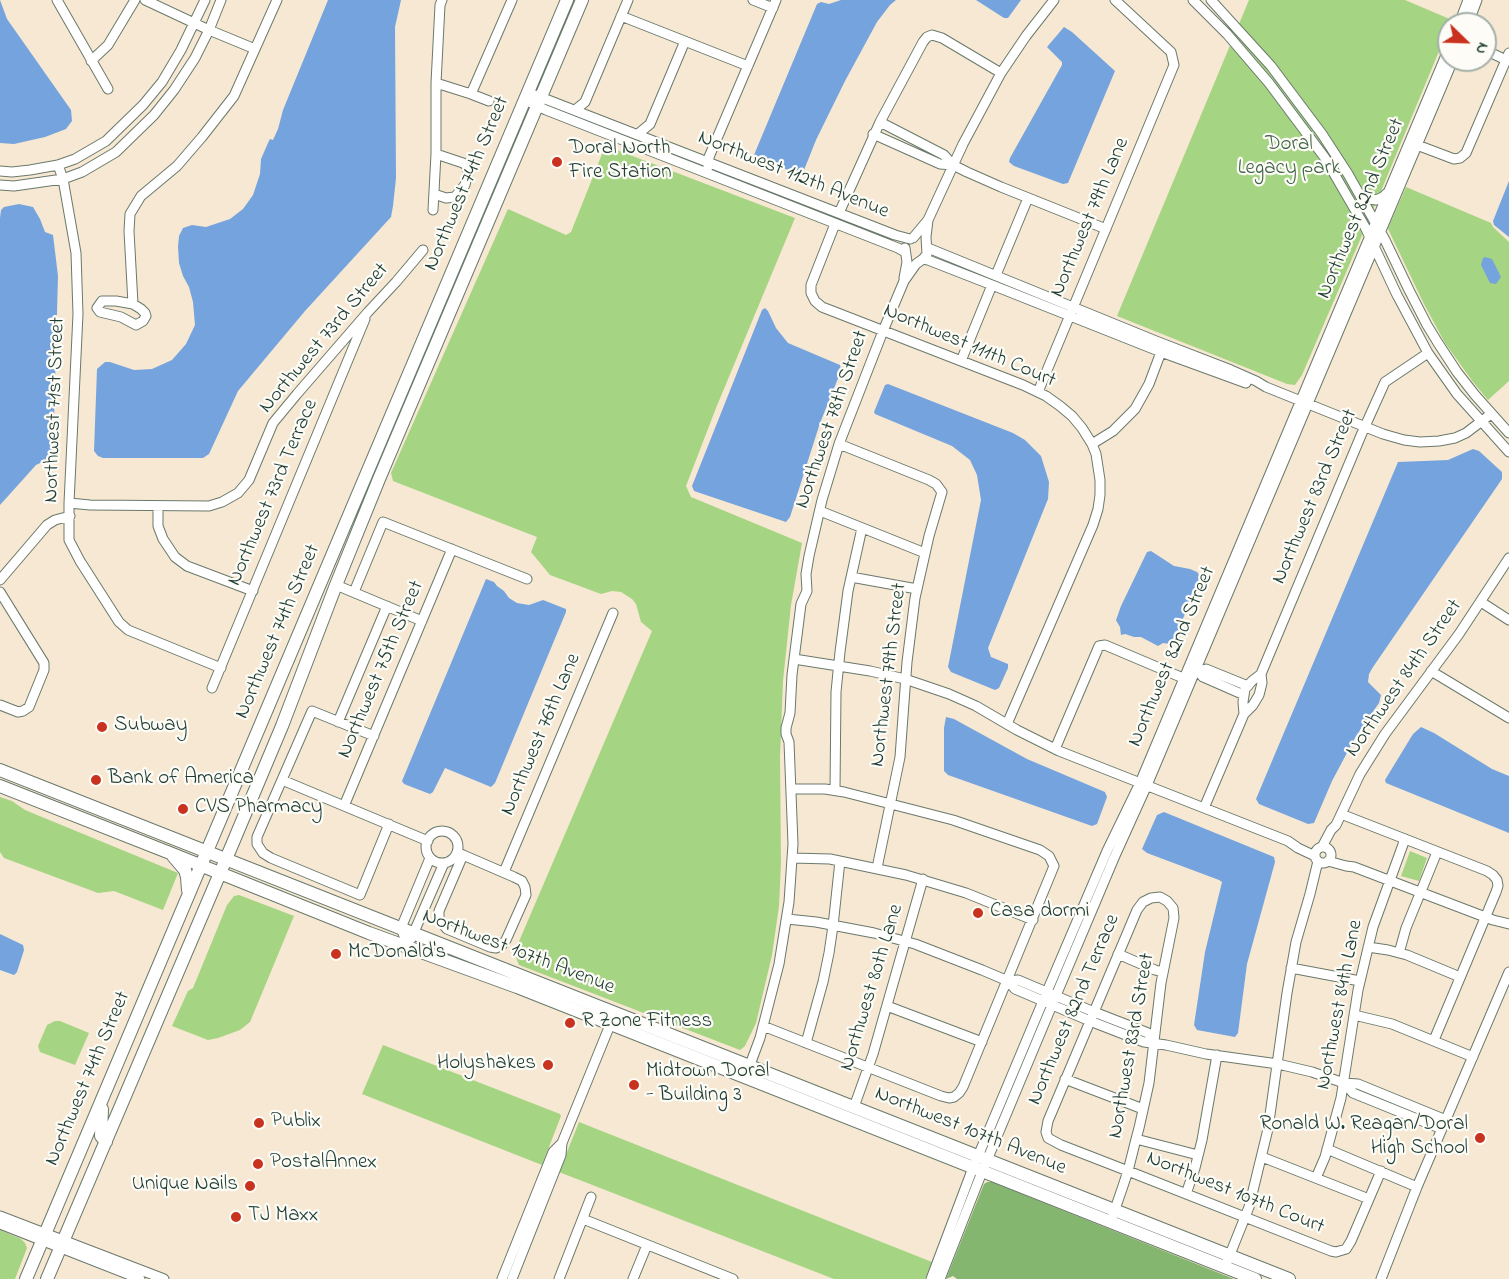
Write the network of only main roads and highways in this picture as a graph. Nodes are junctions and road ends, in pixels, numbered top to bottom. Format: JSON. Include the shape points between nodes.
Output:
{"nodes":[{"id":1,"x":567,"y":0,"type":"edge"},
{"id":2,"x":582,"y":0,"type":"edge"},
{"id":3,"x":311,"y":608,"type":"junction"},
{"id":4,"x":308,"y":658,"type":"junction"},
{"id":5,"x":0,"y":770,"type":"edge"},
{"id":6,"x":0,"y":786,"type":"edge"},
{"id":7,"x":207,"y":852,"type":"junction"},
{"id":8,"x":170,"y":853,"type":"junction"},
{"id":9,"x":226,"y":859,"type":"junction"},
{"id":10,"x":201,"y":865,"type":"junction"},
{"id":11,"x":220,"y":873,"type":"junction"},
{"id":12,"x":188,"y":895,"type":"junction"},
{"id":13,"x":612,"y":1018,"type":"junction"},
{"id":14,"x":747,"y":1071,"type":"junction"},
{"id":15,"x":102,"y":1099,"type":"junction"},
{"id":16,"x":106,"y":1142,"type":"junction"},
{"id":17,"x":980,"y":1164,"type":"junction"},
{"id":18,"x":1228,"y":1261,"type":"junction"},
{"id":19,"x":26,"y":1279,"type":"edge"},
{"id":20,"x":47,"y":1279,"type":"edge"},
{"id":21,"x":1255,"y":1279,"type":"edge"},
{"id":22,"x":1289,"y":1279,"type":"edge"}],
"edges":[{"from":1,"to":3,"type":"main road","name":"Northwest 74th Street"},
{"from":2,"to":4,"type":"main road","name":"Northwest 74th Street","via":[[388,457]]},
{"from":3,"to":4,"type":"main road","via":[[317,616],[305,650]]},
{"from":3,"to":7,"type":"main road","name":"Northwest 74th Street"},
{"from":4,"to":9,"type":"main road","name":"Northwest 74th Street"},
{"from":5,"to":7,"type":"main road","name":"Northwest 107th Avenue"},
{"from":6,"to":8,"type":"main road","name":"Northwest 107th Avenue"},
{"from":7,"to":9,"type":"main road","name":"Northwest 107th Avenue"},
{"from":7,"to":10,"type":"main road","name":"Northwest 74th Street"},
{"from":8,"to":10,"type":"main road","name":"Northwest 107th Avenue"},
{"from":8,"to":12,"type":"main road","via":[[188,876]]},
{"from":9,"to":11,"type":"main road","name":"Northwest 74th Street"},
{"from":9,"to":13,"type":"main road","name":"Northwest 107th Avenue","via":[[414,933]]},
{"from":10,"to":11,"type":"main road","name":"Northwest 107th Avenue"},
{"from":10,"to":12,"type":"main road","name":"Northwest 74th Street"},
{"from":11,"to":13,"type":"main road","name":"Northwest 107th Avenue","via":[[359,929]]},
{"from":11,"to":16,"type":"main road","name":"Northwest 74th Street"},
{"from":12,"to":15,"type":"main road","name":"Northwest 74th Street"},
{"from":13,"to":14,"type":"main road","name":"Northwest 107th Avenue"},
{"from":14,"to":17,"type":"main road","name":"Northwest 107th Avenue"},
{"from":14,"to":17,"type":"main road","name":"Northwest 107th Avenue","via":[[854,1107]]},
{"from":15,"to":16,"type":"main road","via":[[101,1136]]},
{"from":15,"to":19,"type":"main road","name":"Northwest 74th Street"},
{"from":16,"to":20,"type":"main road","name":"Northwest 74th Street"},
{"from":17,"to":18,"type":"main road","name":"Northwest 107th Avenue"},
{"from":18,"to":21,"type":"main road","name":"Northwest 107th Avenue"},
{"from":18,"to":22,"type":"main road","name":"Northwest 107th Avenue"}]}
